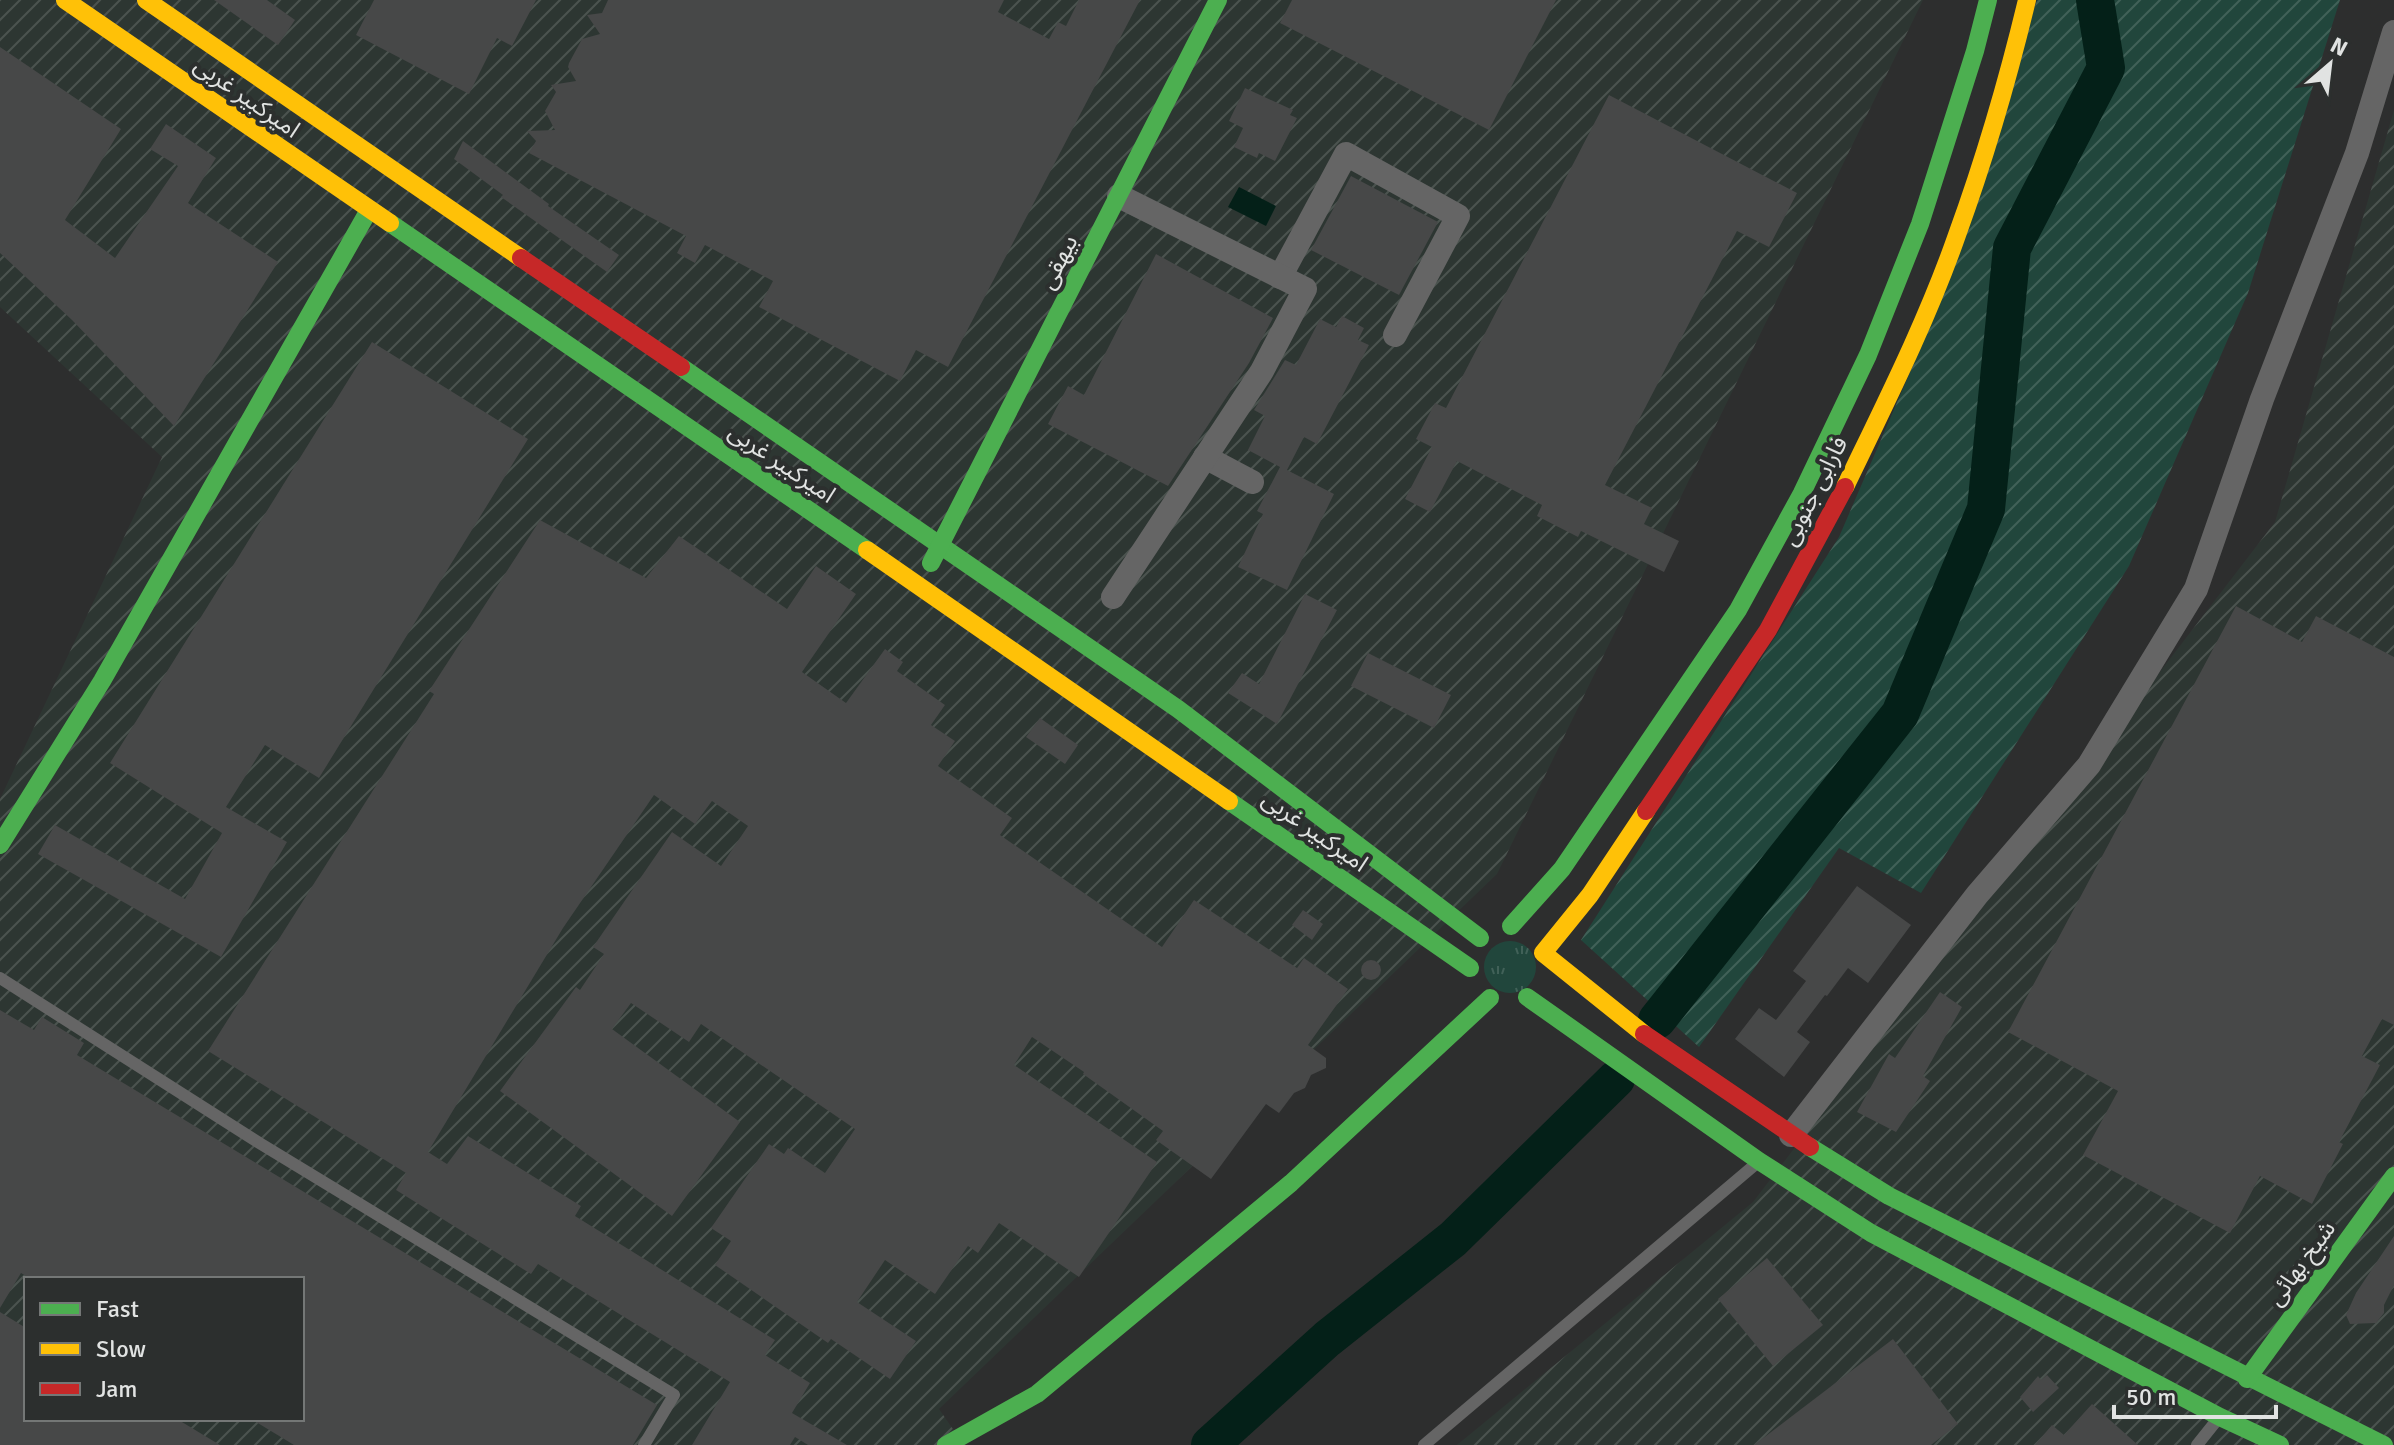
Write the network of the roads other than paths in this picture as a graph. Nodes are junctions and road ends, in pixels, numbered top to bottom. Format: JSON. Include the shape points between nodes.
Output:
{"nodes":[{"id":1,"x":65,"y":0,"type":"edge"},
{"id":2,"x":146,"y":0,"type":"edge"},
{"id":3,"x":1218,"y":0,"type":"edge"},
{"id":4,"x":1988,"y":0,"type":"edge"},
{"id":5,"x":2027,"y":0,"type":"edge"},
{"id":6,"x":88,"y":7,"type":"edge"},
{"id":7,"x":2394,"y":32,"type":"edge"},
{"id":8,"x":1119,"y":196,"type":"junction"},
{"id":9,"x":369,"y":210,"type":"junction"},
{"id":10,"x":1280,"y":277,"type":"junction"},
{"id":11,"x":1395,"y":335,"type":"dead end"},
{"id":12,"x":1205,"y":457,"type":"junction"},
{"id":13,"x":1252,"y":482,"type":"dead end"},
{"id":14,"x":941,"y":545,"type":"junction"},
{"id":15,"x":918,"y":586,"type":"junction"},
{"id":16,"x":1113,"y":597,"type":"dead end"},
{"id":17,"x":0,"y":845,"type":"edge"},
{"id":18,"x":1511,"y":926,"type":"junction"},
{"id":19,"x":1480,"y":938,"type":"junction"},
{"id":20,"x":1543,"y":953,"type":"junction"},
{"id":21,"x":1470,"y":968,"type":"junction"},
{"id":22,"x":0,"y":978,"type":"edge"},
{"id":23,"x":1519,"y":994,"type":"junction"},
{"id":24,"x":1791,"y":1135,"type":"junction"},
{"id":25,"x":1759,"y":1161,"type":"junction"},
{"id":26,"x":2394,"y":1176,"type":"edge"},
{"id":27,"x":2247,"y":1379,"type":"junction"},
{"id":28,"x":2220,"y":1417,"type":"junction"},
{"id":29,"x":644,"y":1445,"type":"edge"},
{"id":30,"x":946,"y":1445,"type":"edge"},
{"id":31,"x":1424,"y":1445,"type":"edge"},
{"id":32,"x":2197,"y":1445,"type":"edge"},
{"id":33,"x":2280,"y":1445,"type":"edge"},
{"id":34,"x":2384,"y":1445,"type":"edge"}],
"edges":[{"from":1,"to":6,"type":"street","name":"امیرکبیر غربی"},
{"from":2,"to":14,"type":"street","name":"امیرکبیر غربی"},
{"from":3,"to":8,"type":"street","name":"بیهقی"},
{"from":4,"to":18,"type":"street","name":"فارابی جنوبی","via":[[1920,224],[1868,355],[1802,493],[1738,610],[1562,869]]},
{"from":5,"to":20,"type":"street","name":"فارابی جنوبی","via":[[1957,236],[1901,370],[1833,511],[1768,630],[1590,895]]},
{"from":6,"to":9,"type":"street","name":"امیرکبیر غربی"},
{"from":7,"to":24,"type":"street","via":[[2357,153],[2196,589],[2089,765],[1977,895]]},
{"from":8,"to":10,"type":"street"},
{"from":8,"to":14,"type":"street","name":"بیهقی"},
{"from":9,"to":15,"type":"street","name":"امیرکبیر غربی"},
{"from":9,"to":17,"type":"street","via":[[102,681]]},
{"from":10,"to":11,"type":"street","via":[[1346,154],[1458,216]]},
{"from":10,"to":12,"type":"street","via":[[1305,289],[1262,371]]},
{"from":12,"to":13,"type":"street"},
{"from":12,"to":16,"type":"street"},
{"from":14,"to":15,"type":"street","name":"بیهقی"},
{"from":14,"to":19,"type":"street","name":"امیرکبیر غربی","via":[[1178,709]]},
{"from":15,"to":21,"type":"street","name":"امیرکبیر غربی"},
{"from":18,"to":19,"type":"street"},
{"from":18,"to":20,"type":"street","via":[[1531,935]]},
{"from":19,"to":21,"type":"street"},
{"from":20,"to":23,"type":"street","via":[[1545,965]]},
{"from":20,"to":24,"type":"street","via":[[1657,1045]]},
{"from":21,"to":23,"type":"street","via":[[1480,990]]},
{"from":22,"to":29,"type":"lane","via":[[674,1395]]},
{"from":23,"to":25,"type":"street"},
{"from":23,"to":30,"type":"street","via":[[1050,1384]]},
{"from":24,"to":27,"type":"street","via":[[1889,1196]]},
{"from":25,"to":28,"type":"street","via":[[1871,1233]]},
{"from":25,"to":31,"type":"lane"},
{"from":26,"to":27,"type":"street","name":"شیخ بهائی"},
{"from":27,"to":34,"type":"street"},
{"from":28,"to":32,"type":"lane"},
{"from":28,"to":33,"type":"street"}]}
